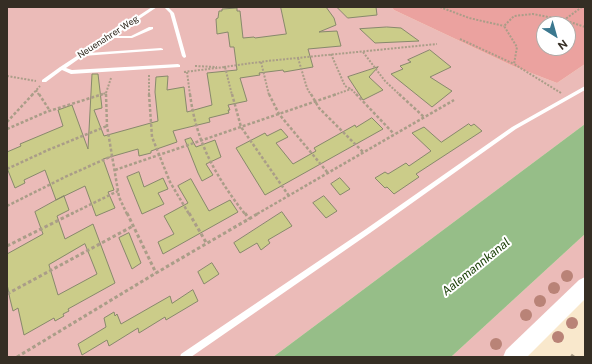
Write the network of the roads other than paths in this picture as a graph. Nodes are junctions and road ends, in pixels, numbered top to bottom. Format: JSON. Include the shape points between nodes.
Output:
{"nodes":[{"id":1,"x":155,"y":7,"type":"edge"},
{"id":2,"x":166,"y":7,"type":"edge"},
{"id":3,"x":151,"y":28,"type":"dead end"},
{"id":4,"x":109,"y":37,"type":"junction"},
{"id":5,"x":161,"y":49,"type":"dead end"},
{"id":6,"x":81,"y":55,"type":"junction"},
{"id":7,"x":184,"y":56,"type":"dead end"},
{"id":8,"x":178,"y":66,"type":"dead end"},
{"id":9,"x":62,"y":68,"type":"junction"},
{"id":10,"x":44,"y":81,"type":"road end"},
{"id":11,"x":585,"y":88,"type":"edge"},
{"id":12,"x":585,"y":286,"type":"edge"},
{"id":13,"x":184,"y":357,"type":"edge"},
{"id":14,"x":513,"y":357,"type":"edge"}],
"edges":[{"from":1,"to":4,"type":"lane","name":"Neuenahrer Weg"},
{"from":2,"to":7,"type":"lane","via":[[172,13]]},
{"from":3,"to":4,"type":"lane","via":[[132,37]]},
{"from":4,"to":6,"type":"lane","name":"Neuenahrer Weg"},
{"from":5,"to":6,"type":"lane"},
{"from":6,"to":9,"type":"lane","name":"Neuenahrer Weg"},
{"from":8,"to":9,"type":"lane","via":[[71,72]]},
{"from":9,"to":10,"type":"lane","name":"Neuenahrer Weg"},
{"from":11,"to":13,"type":"lane","via":[[514,128]]},
{"from":12,"to":14,"type":"street"}]}
